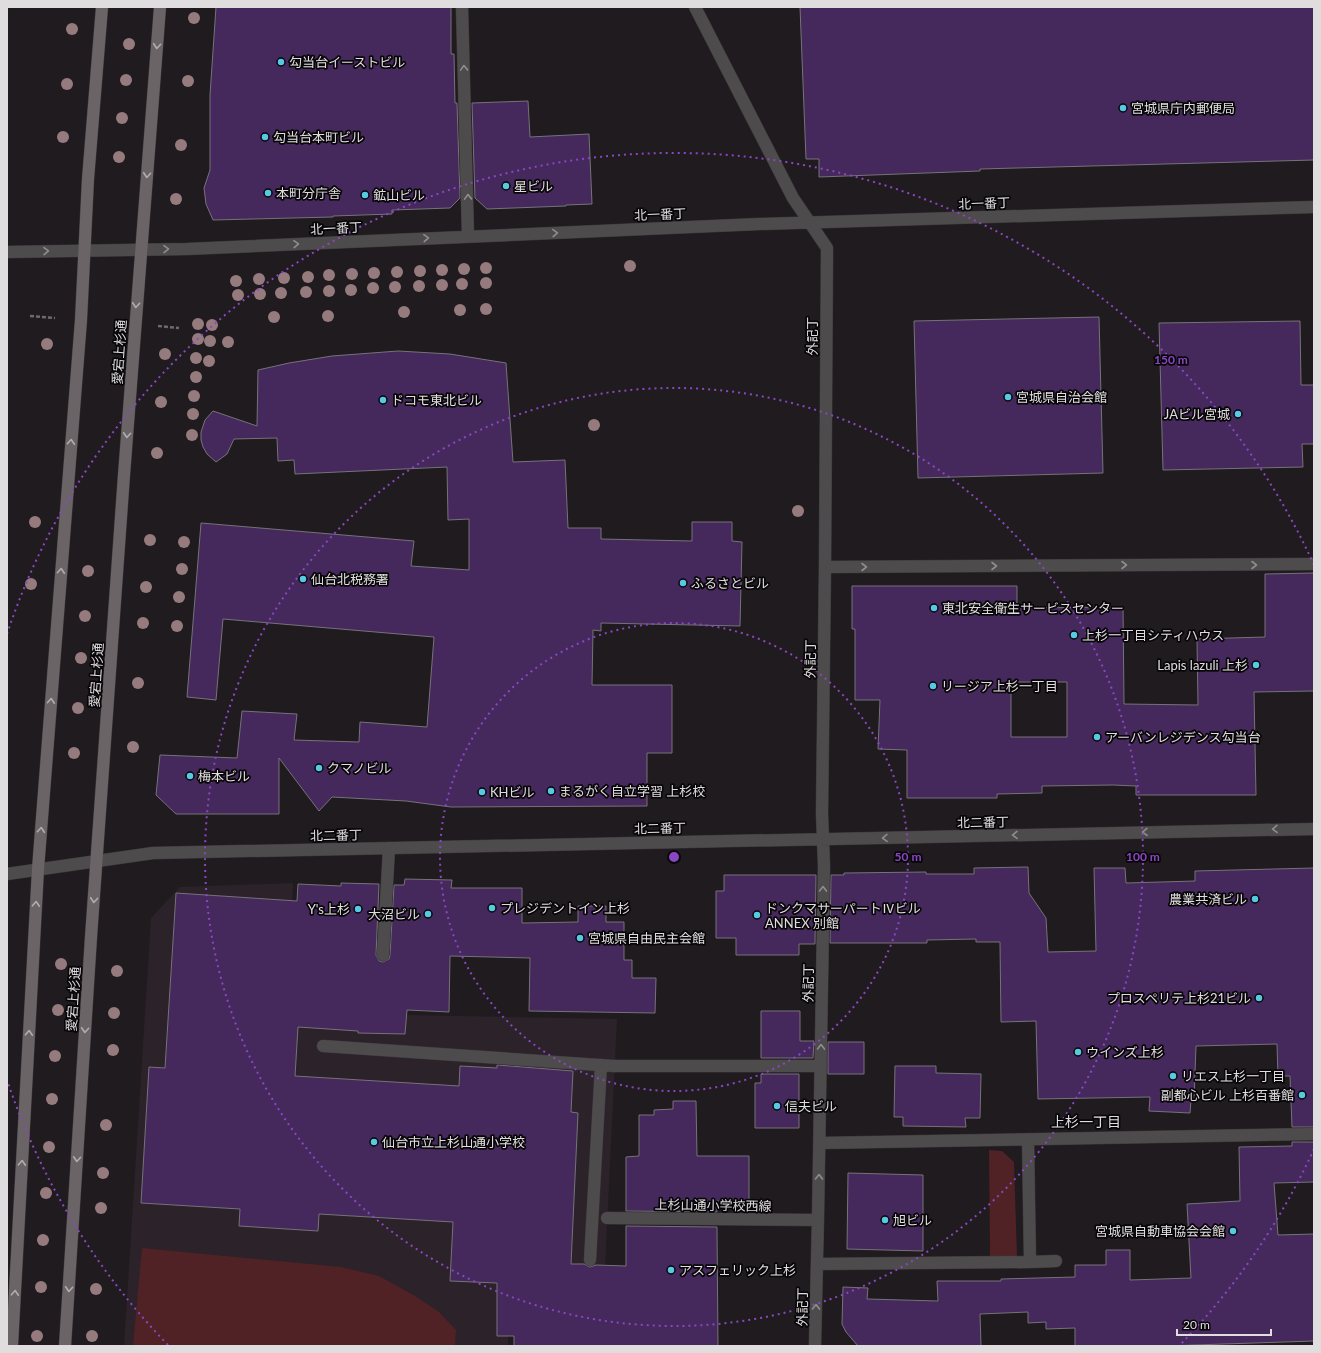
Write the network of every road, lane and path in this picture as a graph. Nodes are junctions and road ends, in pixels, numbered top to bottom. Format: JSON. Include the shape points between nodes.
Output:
{"nodes":[{"id":1,"x":102,"y":7,"type":"edge"},
{"id":2,"x":160,"y":7,"type":"edge"},
{"id":3,"x":462,"y":7,"type":"edge"},
{"id":4,"x":696,"y":7,"type":"edge"},
{"id":5,"x":1314,"y":207,"type":"edge"},
{"id":6,"x":810,"y":222,"type":"junction"},
{"id":7,"x":468,"y":236,"type":"junction"},
{"id":8,"x":84,"y":250,"type":"junction"},
{"id":9,"x":141,"y":250,"type":"junction"},
{"id":10,"x":7,"y":252,"type":"edge"},
{"id":11,"x":30,"y":316,"type":"dead end"},
{"id":12,"x":55,"y":318,"type":"dead end"},
{"id":13,"x":158,"y":326,"type":"dead end"},
{"id":14,"x":180,"y":328,"type":"dead end"},
{"id":15,"x":1314,"y":564,"type":"edge"},
{"id":16,"x":825,"y":567,"type":"junction"},
{"id":17,"x":1314,"y":828,"type":"edge"},
{"id":18,"x":823,"y":840,"type":"junction"},
{"id":19,"x":389,"y":848,"type":"junction"},
{"id":20,"x":97,"y":861,"type":"junction"},
{"id":21,"x":38,"y":869,"type":"junction"},
{"id":22,"x":7,"y":874,"type":"edge"},
{"id":23,"x":383,"y":955,"type":"dead end"},
{"id":24,"x":323,"y":1046,"type":"dead end"},
{"id":25,"x":601,"y":1065,"type":"junction"},
{"id":26,"x":821,"y":1066,"type":"junction"},
{"id":27,"x":1314,"y":1134,"type":"edge"},
{"id":28,"x":1028,"y":1140,"type":"junction"},
{"id":29,"x":820,"y":1143,"type":"junction"},
{"id":30,"x":593,"y":1217,"type":"junction"},
{"id":31,"x":818,"y":1220,"type":"junction"},
{"id":32,"x":590,"y":1260,"type":"dead end"},
{"id":33,"x":1056,"y":1261,"type":"dead end"},
{"id":34,"x":1030,"y":1262,"type":"junction"},
{"id":35,"x":817,"y":1264,"type":"junction"},
{"id":36,"x":12,"y":1346,"type":"edge"},
{"id":37,"x":65,"y":1346,"type":"edge"},
{"id":38,"x":815,"y":1346,"type":"edge"}],
"edges":[{"from":1,"to":8,"type":"street"},
{"from":2,"to":9,"type":"street","name":"愛宕上杉通","one_way":true},
{"from":7,"to":3,"type":"street","one_way":true},
{"from":4,"to":6,"type":"street","name":"外記丁","via":[[793,198]]},
{"from":5,"to":6,"type":"street","name":"北一番丁"},
{"from":7,"to":6,"type":"street","name":"北一番丁","one_way":true},
{"from":6,"to":16,"type":"street","name":"外記丁","via":[[827,248]]},
{"from":9,"to":7,"type":"street","name":"北一番丁","one_way":true},
{"from":8,"to":9,"type":"street","name":"北一番丁"},
{"from":10,"to":8,"type":"street","name":"北一番丁","one_way":true},
{"from":21,"to":8,"type":"street","one_way":true,"via":[[81,320]]},
{"from":9,"to":20,"type":"street","name":"愛宕上杉通","one_way":true},
{"from":11,"to":12,"type":"path"},
{"from":13,"to":14,"type":"path"},
{"from":16,"to":15,"type":"street","one_way":true},
{"from":16,"to":18,"type":"street","name":"外記丁"},
{"from":17,"to":18,"type":"street","name":"北二番丁","one_way":true},
{"from":18,"to":19,"type":"street","name":"北二番丁"},
{"from":26,"to":18,"type":"street","name":"外記丁","one_way":true},
{"from":19,"to":20,"type":"street","name":"北二番丁","via":[[153,853]]},
{"from":19,"to":23,"type":"street"},
{"from":20,"to":21,"type":"street","name":"北二番丁"},
{"from":20,"to":37,"type":"street","name":"愛宕上杉通","one_way":true},
{"from":21,"to":22,"type":"street","name":"北二番丁"},
{"from":36,"to":21,"type":"street","one_way":true},
{"from":24,"to":25,"type":"street"},
{"from":25,"to":26,"type":"street"},
{"from":25,"to":30,"type":"street"},
{"from":26,"to":29,"type":"street","name":"外記丁"},
{"from":27,"to":28,"type":"street"},
{"from":28,"to":29,"type":"street"},
{"from":28,"to":34,"type":"street"},
{"from":31,"to":29,"type":"street","name":"外記丁","one_way":true},
{"from":30,"to":31,"type":"street","name":"上杉山通小学校西線"},
{"from":30,"to":32,"type":"street"},
{"from":31,"to":35,"type":"street","name":"外記丁"},
{"from":33,"to":34,"type":"street"},
{"from":34,"to":35,"type":"street"},
{"from":38,"to":35,"type":"street","name":"外記丁","one_way":true}]}
